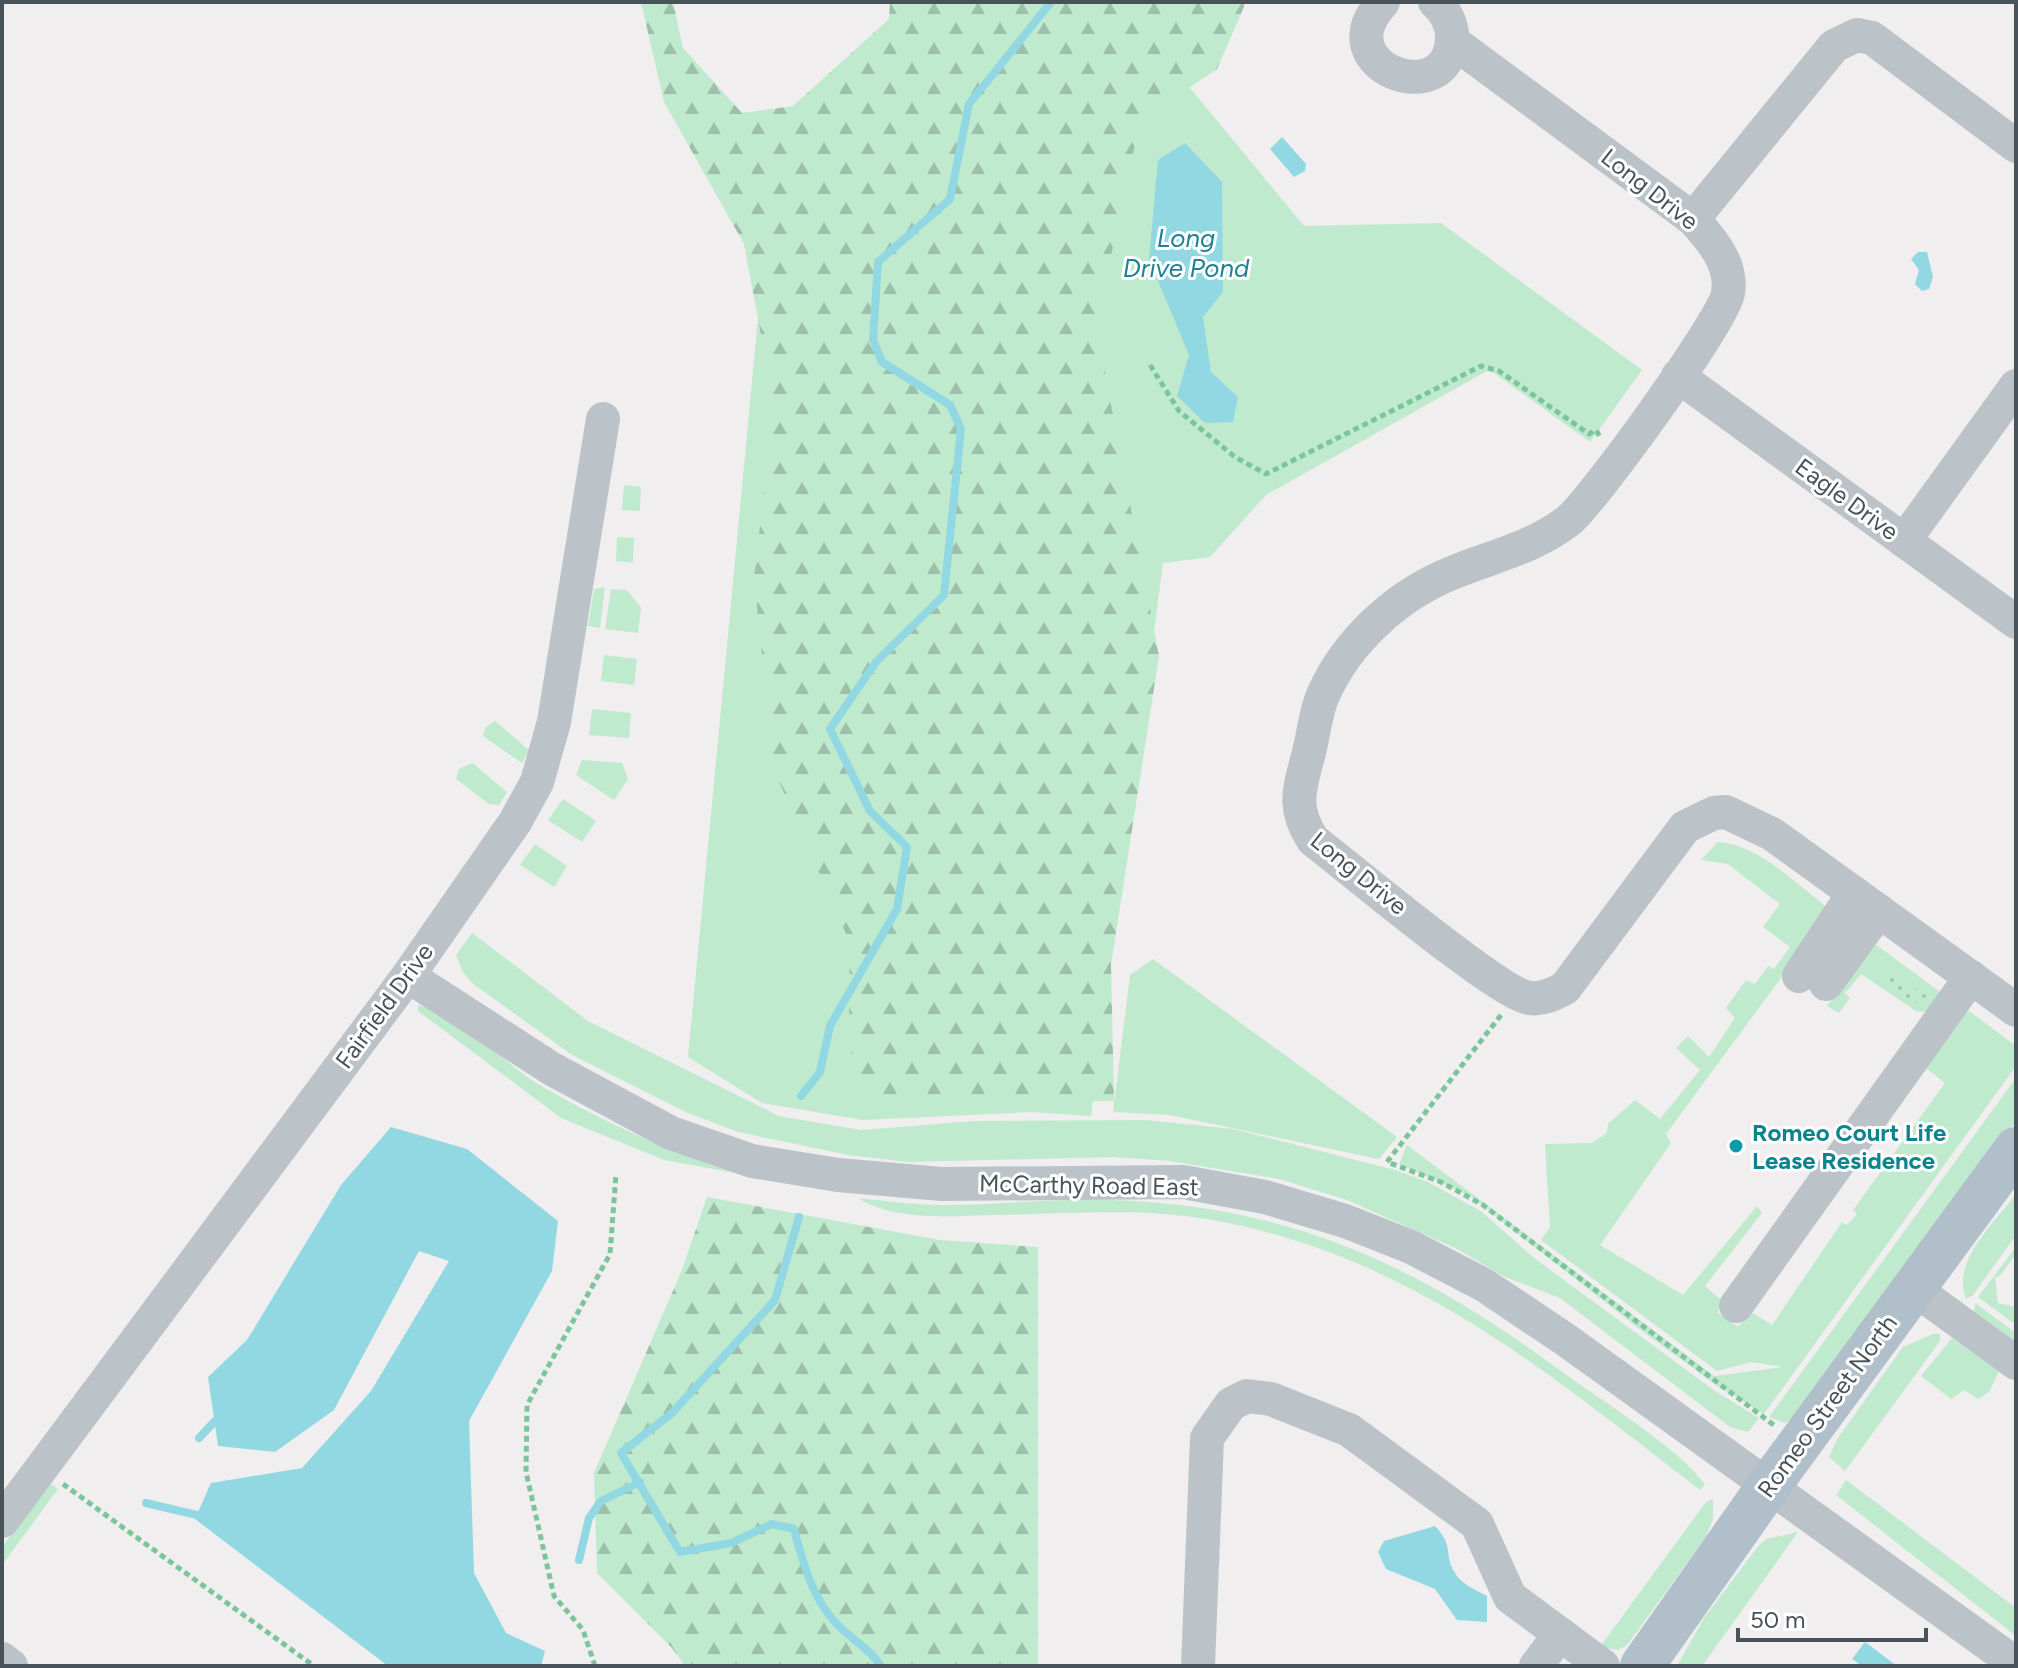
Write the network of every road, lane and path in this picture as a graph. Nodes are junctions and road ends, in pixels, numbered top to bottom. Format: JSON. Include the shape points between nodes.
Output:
{"nodes":[{"id":1,"x":1383,"y":2,"type":"edge"},
{"id":2,"x":1435,"y":2,"type":"edge"},
{"id":3,"x":1452,"y":41,"type":"junction"},
{"id":4,"x":2016,"y":146,"type":"edge"},
{"id":5,"x":1693,"y":219,"type":"junction"},
{"id":6,"x":1150,"y":365,"type":"dead end"},
{"id":7,"x":1678,"y":376,"type":"junction"},
{"id":8,"x":2016,"y":386,"type":"edge"},
{"id":9,"x":603,"y":419,"type":"dead end"},
{"id":10,"x":1614,"y":465,"type":"junction"},
{"id":11,"x":1904,"y":541,"type":"junction"},
{"id":12,"x":2016,"y":622,"type":"edge"},
{"id":13,"x":1866,"y":902,"type":"junction"},
{"id":14,"x":408,"y":976,"type":"junction"},
{"id":15,"x":1971,"y":977,"type":"junction"},
{"id":16,"x":1813,"y":980,"type":"dead end"},
{"id":17,"x":1508,"y":991,"type":"junction"},
{"id":18,"x":2016,"y":1010,"type":"edge"},
{"id":19,"x":2016,"y":1149,"type":"edge"},
{"id":20,"x":616,"y":1174,"type":"dead end"},
{"id":21,"x":1913,"y":1288,"type":"junction"},
{"id":22,"x":1736,"y":1306,"type":"dead end"},
{"id":23,"x":2016,"y":1363,"type":"edge"},
{"id":24,"x":1799,"y":1444,"type":"junction"},
{"id":25,"x":39,"y":1469,"type":"junction"},
{"id":26,"x":1770,"y":1484,"type":"junction"},
{"id":27,"x":2,"y":1521,"type":"edge"},
{"id":28,"x":1560,"y":1634,"type":"junction"},
{"id":29,"x":2,"y":1659,"type":"edge"},
{"id":30,"x":2016,"y":1664,"type":"edge"},
{"id":31,"x":11,"y":1666,"type":"edge"},
{"id":32,"x":314,"y":1666,"type":"edge"},
{"id":33,"x":595,"y":1666,"type":"edge"},
{"id":34,"x":1198,"y":1666,"type":"edge"},
{"id":35,"x":1536,"y":1666,"type":"edge"},
{"id":36,"x":1603,"y":1666,"type":"edge"},
{"id":37,"x":1642,"y":1666,"type":"edge"}],
"edges":[{"from":1,"to":3,"type":"street","via":[[1372,14],[1367,43],[1385,70],[1408,78],[1423,76],[1444,61]]},
{"from":2,"to":3,"type":"street","via":[[1449,22]]},
{"from":3,"to":5,"type":"street","name":"Long Drive"},
{"from":4,"to":5,"type":"street","via":[[1872,38],[1857,35],[1834,46]]},
{"from":5,"to":7,"type":"street","name":"Long Drive","via":[[1727,268],[1728,293]]},
{"from":6,"to":10,"type":"path","via":[[1179,411],[1235,457],[1266,474],[1481,366],[1499,371],[1589,434],[1596,430]]},
{"from":7,"to":10,"type":"street","name":"Long Drive"},
{"from":7,"to":11,"type":"street","name":"Eagle Drive"},
{"from":8,"to":11,"type":"street"},
{"from":9,"to":14,"type":"street","name":"Fairfield Drive","via":[[554,722],[537,782]]},
{"from":10,"to":17,"type":"street","name":"Long Drive","via":[[1571,519],[1534,545],[1448,574],[1402,601],[1355,641],[1322,697],[1297,803],[1300,822],[1313,840]]},
{"from":11,"to":12,"type":"street","name":"Eagle Drive"},
{"from":13,"to":15,"type":"street"},
{"from":13,"to":16,"type":"street"},
{"from":13,"to":17,"type":"street","via":[[1772,834],[1736,815],[1714,813],[1685,827],[1565,988],[1529,998]]},
{"from":14,"to":25,"type":"street","name":"Fairfield Drive"},
{"from":14,"to":26,"type":"street","name":"McCarthy Road East","via":[[552,1069],[671,1133],[752,1161],[942,1184],[1183,1182],[1265,1197],[1345,1221],[1484,1285]]},
{"from":15,"to":18,"type":"street"},
{"from":15,"to":22,"type":"street"},
{"from":17,"to":24,"type":"path","via":[[1500,1016],[1387,1162],[1483,1205]]},
{"from":19,"to":21,"type":"main road","name":"Romeo Street North"},
{"from":20,"to":33,"type":"path","via":[[610,1254],[527,1405],[526,1472],[554,1596],[583,1630]]},
{"from":21,"to":23,"type":"street"},
{"from":21,"to":24,"type":"main road","name":"Romeo Street North"},
{"from":24,"to":26,"type":"main road","name":"Romeo Street North"},
{"from":25,"to":27,"type":"street","name":"Fairfield Drive"},
{"from":25,"to":32,"type":"path"},
{"from":26,"to":30,"type":"street","name":"McCarthy Road East"},
{"from":26,"to":37,"type":"main road","name":"Romeo Street North"},
{"from":28,"to":34,"type":"street","via":[[1510,1597],[1477,1524],[1349,1430],[1271,1399],[1247,1396],[1231,1404],[1207,1438]]},
{"from":28,"to":35,"type":"street"},
{"from":28,"to":36,"type":"street"},
{"from":29,"to":31,"type":"street"}]}
